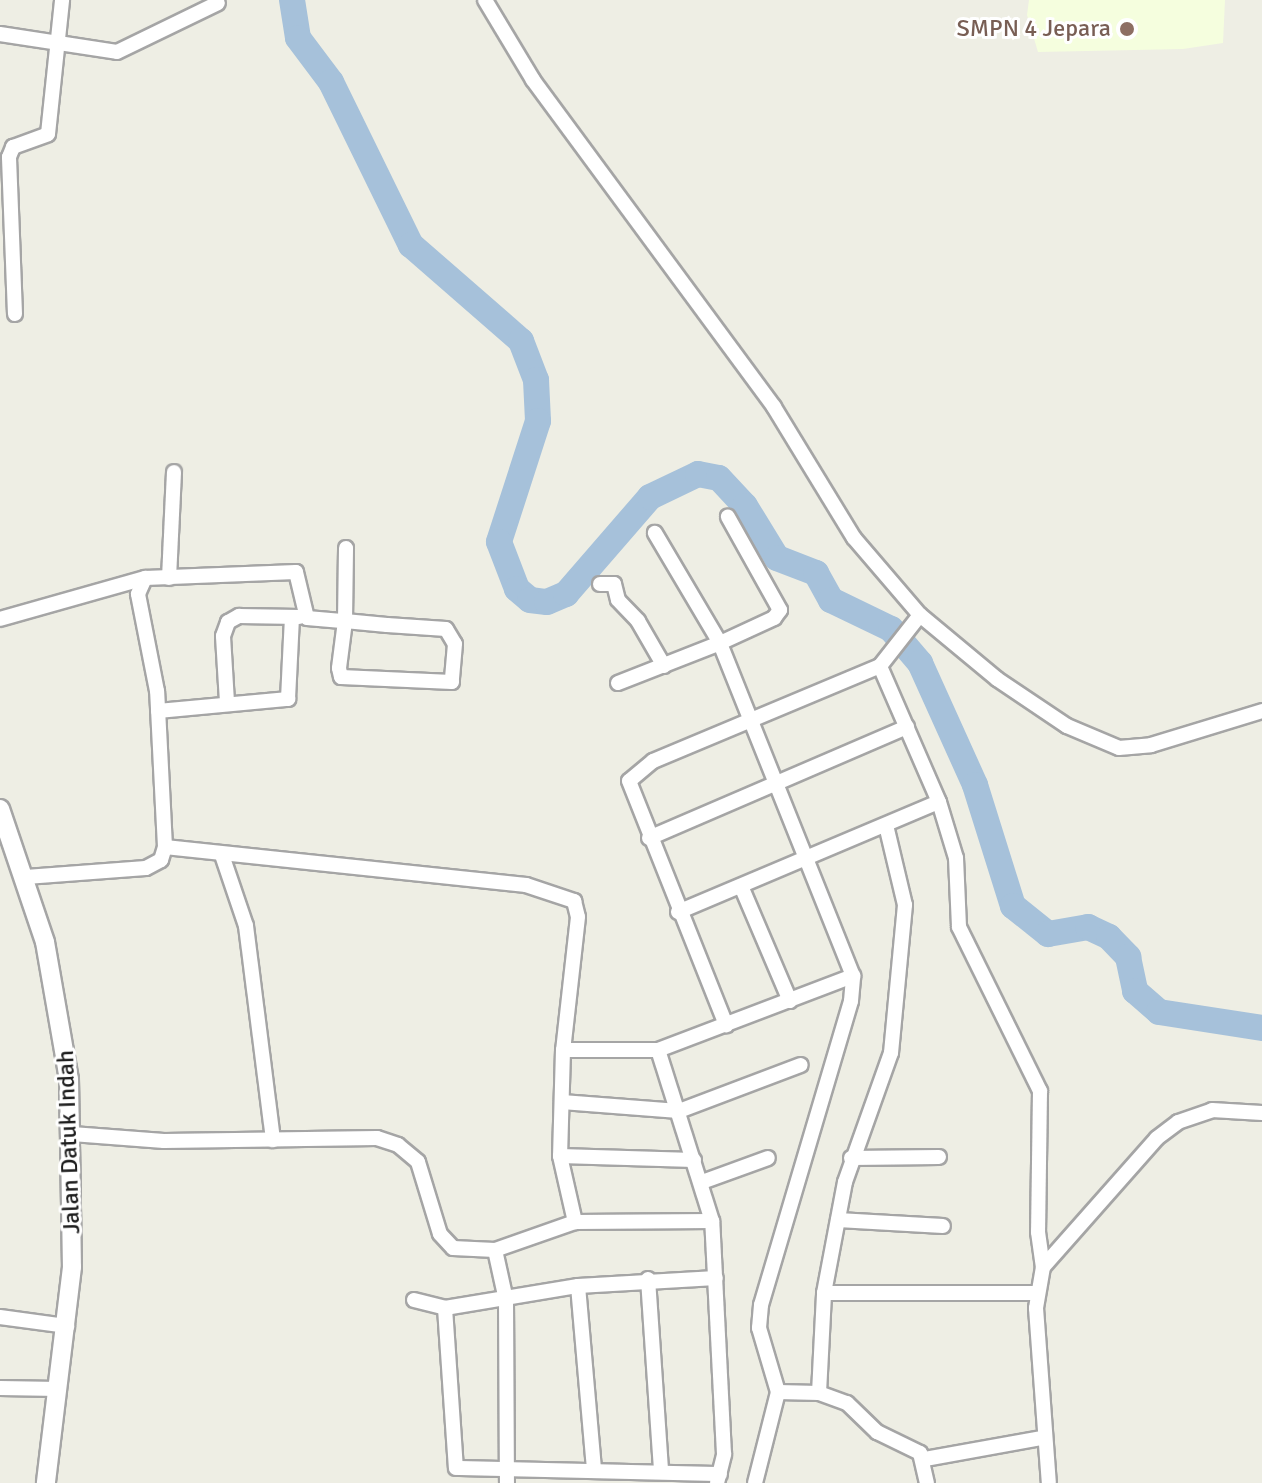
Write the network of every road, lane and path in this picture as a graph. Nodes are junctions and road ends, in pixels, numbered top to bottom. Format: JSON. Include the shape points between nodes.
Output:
{"nodes":[{"id":1,"x":62,"y":0,"type":"edge"},
{"id":2,"x":485,"y":0,"type":"edge"},
{"id":3,"x":218,"y":3,"type":"dead end"},
{"id":4,"x":0,"y":34,"type":"edge"},
{"id":5,"x":60,"y":44,"type":"junction"},
{"id":6,"x":5,"y":202,"type":"edge"},
{"id":7,"x":15,"y":314,"type":"dead end"},
{"id":8,"x":174,"y":472,"type":"dead end"},
{"id":9,"x":728,"y":517,"type":"dead end"},
{"id":10,"x":655,"y":533,"type":"dead end"},
{"id":11,"x":346,"y":548,"type":"dead end"},
{"id":12,"x":145,"y":578,"type":"junction"},
{"id":13,"x":169,"y":578,"type":"junction"},
{"id":14,"x":600,"y":584,"type":"dead end"},
{"id":15,"x":292,"y":617,"type":"junction"},
{"id":16,"x":307,"y":618,"type":"junction"},
{"id":17,"x":0,"y":619,"type":"edge"},
{"id":18,"x":345,"y":621,"type":"junction"},
{"id":19,"x":917,"y":621,"type":"junction"},
{"id":20,"x":720,"y":643,"type":"junction"},
{"id":21,"x":664,"y":666,"type":"junction"},
{"id":22,"x":880,"y":666,"type":"junction"},
{"id":23,"x":618,"y":683,"type":"dead end"},
{"id":24,"x":227,"y":702,"type":"junction"},
{"id":25,"x":158,"y":711,"type":"junction"},
{"id":26,"x":1262,"y":711,"type":"edge"},
{"id":27,"x":752,"y":717,"type":"junction"},
{"id":28,"x":907,"y":727,"type":"junction"},
{"id":29,"x":778,"y":784,"type":"junction"},
{"id":30,"x":939,"y":802,"type":"junction"},
{"id":31,"x":0,"y":809,"type":"edge"},
{"id":32,"x":886,"y":825,"type":"junction"},
{"id":33,"x":649,"y":838,"type":"junction"},
{"id":34,"x":165,"y":847,"type":"junction"},
{"id":35,"x":222,"y":855,"type":"junction"},
{"id":36,"x":806,"y":859,"type":"junction"},
{"id":37,"x":26,"y":877,"type":"junction"},
{"id":38,"x":741,"y":886,"type":"junction"},
{"id":39,"x":678,"y":912,"type":"junction"},
{"id":40,"x":853,"y":976,"type":"junction"},
{"id":41,"x":790,"y":1001,"type":"junction"},
{"id":42,"x":726,"y":1025,"type":"junction"},
{"id":43,"x":563,"y":1050,"type":"junction"},
{"id":44,"x":658,"y":1050,"type":"junction"},
{"id":45,"x":801,"y":1065,"type":"dead end"},
{"id":46,"x":562,"y":1102,"type":"junction"},
{"id":47,"x":679,"y":1111,"type":"junction"},
{"id":48,"x":1262,"y":1113,"type":"edge"},
{"id":49,"x":72,"y":1134,"type":"junction"},
{"id":50,"x":273,"y":1140,"type":"junction"},
{"id":51,"x":560,"y":1156,"type":"junction"},
{"id":52,"x":939,"y":1157,"type":"dead end"},
{"id":53,"x":768,"y":1158,"type":"dead end"},
{"id":54,"x":851,"y":1158,"type":"junction"},
{"id":55,"x":694,"y":1160,"type":"junction"},
{"id":56,"x":702,"y":1182,"type":"junction"},
{"id":57,"x":838,"y":1220,"type":"junction"},
{"id":58,"x":712,"y":1221,"type":"junction"},
{"id":59,"x":575,"y":1222,"type":"junction"},
{"id":60,"x":943,"y":1226,"type":"dead end"},
{"id":61,"x":495,"y":1250,"type":"junction"},
{"id":62,"x":1043,"y":1267,"type":"junction"},
{"id":63,"x":716,"y":1278,"type":"junction"},
{"id":64,"x":648,"y":1279,"type":"junction"},
{"id":65,"x":578,"y":1286,"type":"junction"},
{"id":66,"x":824,"y":1293,"type":"junction"},
{"id":67,"x":1037,"y":1293,"type":"junction"},
{"id":68,"x":414,"y":1300,"type":"dead end"},
{"id":69,"x":506,"y":1300,"type":"junction"},
{"id":70,"x":445,"y":1308,"type":"junction"},
{"id":71,"x":0,"y":1317,"type":"edge"},
{"id":72,"x":67,"y":1326,"type":"junction"},
{"id":73,"x":0,"y":1388,"type":"edge"},
{"id":74,"x":59,"y":1389,"type":"junction"},
{"id":75,"x":778,"y":1392,"type":"junction"},
{"id":76,"x":819,"y":1393,"type":"junction"},
{"id":77,"x":1042,"y":1438,"type":"junction"},
{"id":78,"x":925,"y":1459,"type":"junction"},
{"id":79,"x":594,"y":1468,"type":"junction"},
{"id":80,"x":661,"y":1470,"type":"junction"},
{"id":81,"x":507,"y":1476,"type":"edge"},
{"id":82,"x":719,"y":1478,"type":"edge"},
{"id":83,"x":46,"y":1483,"type":"edge"},
{"id":84,"x":755,"y":1483,"type":"edge"},
{"id":85,"x":927,"y":1483,"type":"edge"},
{"id":86,"x":1049,"y":1483,"type":"edge"}],
"edges":[{"from":1,"to":5,"type":"street"},
{"from":2,"to":19,"type":"street","via":[[533,80],[774,407],[854,538]]},
{"from":3,"to":5,"type":"street","via":[[117,52]]},
{"from":4,"to":5,"type":"street"},
{"from":5,"to":6,"type":"street","via":[[50,128],[45,137],[11,150]]},
{"from":6,"to":7,"type":"street"},
{"from":8,"to":13,"type":"street"},
{"from":9,"to":20,"type":"street","via":[[780,610],[774,618]]},
{"from":10,"to":20,"type":"street"},
{"from":11,"to":18,"type":"street"},
{"from":12,"to":13,"type":"street"},
{"from":12,"to":17,"type":"street"},
{"from":12,"to":25,"type":"street","via":[[138,594]]},
{"from":13,"to":16,"type":"street","via":[[296,572]]},
{"from":14,"to":21,"type":"street","via":[[614,584],[618,600],[638,621]]},
{"from":15,"to":16,"type":"street"},
{"from":15,"to":24,"type":"street","via":[[291,698]]},
{"from":15,"to":24,"type":"street","via":[[239,616],[228,622],[223,636]]},
{"from":16,"to":18,"type":"street"},
{"from":18,"to":18,"type":"street","via":[[446,629],[455,644],[452,682],[347,680],[339,668]]},
{"from":19,"to":22,"type":"street"},
{"from":19,"to":26,"type":"street","via":[[1067,726],[1119,748],[1151,745]]},
{"from":20,"to":21,"type":"street"},
{"from":20,"to":27,"type":"street"},
{"from":21,"to":23,"type":"street"},
{"from":22,"to":27,"type":"street"},
{"from":22,"to":28,"type":"street"},
{"from":24,"to":25,"type":"street"},
{"from":25,"to":34,"type":"street"},
{"from":27,"to":29,"type":"street"},
{"from":27,"to":33,"type":"street","via":[[635,771],[629,781]]},
{"from":28,"to":29,"type":"street"},
{"from":28,"to":30,"type":"street"},
{"from":29,"to":33,"type":"street"},
{"from":29,"to":36,"type":"street"},
{"from":30,"to":32,"type":"street"},
{"from":30,"to":62,"type":"street","via":[[956,858],[959,927],[989,996],[1037,1077]]},
{"from":31,"to":37,"type":"street","name":"Jalan Datuk Indah"},
{"from":32,"to":36,"type":"street"},
{"from":32,"to":54,"type":"street","via":[[905,905],[899,982],[882,1089]]},
{"from":33,"to":39,"type":"street"},
{"from":34,"to":35,"type":"street"},
{"from":34,"to":37,"type":"street","via":[[161,860],[146,868]]},
{"from":35,"to":43,"type":"street","via":[[526,885],[574,901],[578,917]]},
{"from":35,"to":50,"type":"street","via":[[239,894],[257,987]]},
{"from":36,"to":38,"type":"street"},
{"from":36,"to":40,"type":"street"},
{"from":37,"to":49,"type":"street","name":"Jalan Datuk Indah","via":[[64,1028]]},
{"from":38,"to":39,"type":"street"},
{"from":38,"to":41,"type":"street"},
{"from":39,"to":42,"type":"street"},
{"from":40,"to":41,"type":"street"},
{"from":40,"to":75,"type":"street","via":[[851,1001],[761,1305],[759,1328]]},
{"from":41,"to":42,"type":"street"},
{"from":42,"to":44,"type":"street"},
{"from":43,"to":44,"type":"street"},
{"from":43,"to":46,"type":"street"},
{"from":44,"to":47,"type":"street"},
{"from":45,"to":47,"type":"street"},
{"from":46,"to":47,"type":"street"},
{"from":46,"to":51,"type":"street"},
{"from":47,"to":55,"type":"street"},
{"from":48,"to":62,"type":"street","via":[[1212,1110],[1178,1122],[1157,1138]]},
{"from":49,"to":50,"type":"street","via":[[164,1141]]},
{"from":49,"to":72,"type":"street","name":"Jalan Datuk Indah"},
{"from":50,"to":61,"type":"street","via":[[354,1136],[398,1145],[418,1162],[445,1242],[453,1248]]},
{"from":51,"to":55,"type":"street"},
{"from":51,"to":59,"type":"street"},
{"from":52,"to":54,"type":"street"},
{"from":53,"to":56,"type":"street"},
{"from":54,"to":57,"type":"street"},
{"from":55,"to":56,"type":"street"},
{"from":56,"to":58,"type":"street"},
{"from":57,"to":60,"type":"street"},
{"from":57,"to":66,"type":"street"},
{"from":58,"to":59,"type":"street"},
{"from":58,"to":63,"type":"street"},
{"from":59,"to":61,"type":"street"},
{"from":61,"to":69,"type":"street"},
{"from":62,"to":67,"type":"street"},
{"from":63,"to":64,"type":"street"},
{"from":63,"to":82,"type":"street","via":[[724,1454]]},
{"from":64,"to":65,"type":"street"},
{"from":64,"to":80,"type":"street"},
{"from":65,"to":69,"type":"street"},
{"from":65,"to":79,"type":"street"},
{"from":66,"to":67,"type":"street"},
{"from":66,"to":76,"type":"street"},
{"from":67,"to":77,"type":"street"},
{"from":68,"to":70,"type":"street"},
{"from":69,"to":70,"type":"street"},
{"from":69,"to":81,"type":"street"},
{"from":70,"to":81,"type":"street","via":[[454,1464]]},
{"from":71,"to":72,"type":"street"},
{"from":72,"to":74,"type":"street","name":"Jalan Datuk Indah"},
{"from":73,"to":74,"type":"street"},
{"from":74,"to":83,"type":"street","name":"Jalan Datuk Indah"},
{"from":75,"to":76,"type":"street"},
{"from":75,"to":84,"type":"street"},
{"from":76,"to":78,"type":"street","via":[[847,1403],[877,1432]]},
{"from":77,"to":78,"type":"street"},
{"from":77,"to":86,"type":"street"},
{"from":78,"to":85,"type":"street"},
{"from":79,"to":80,"type":"street"},
{"from":79,"to":81,"type":"street"},
{"from":80,"to":82,"type":"street"}]}
